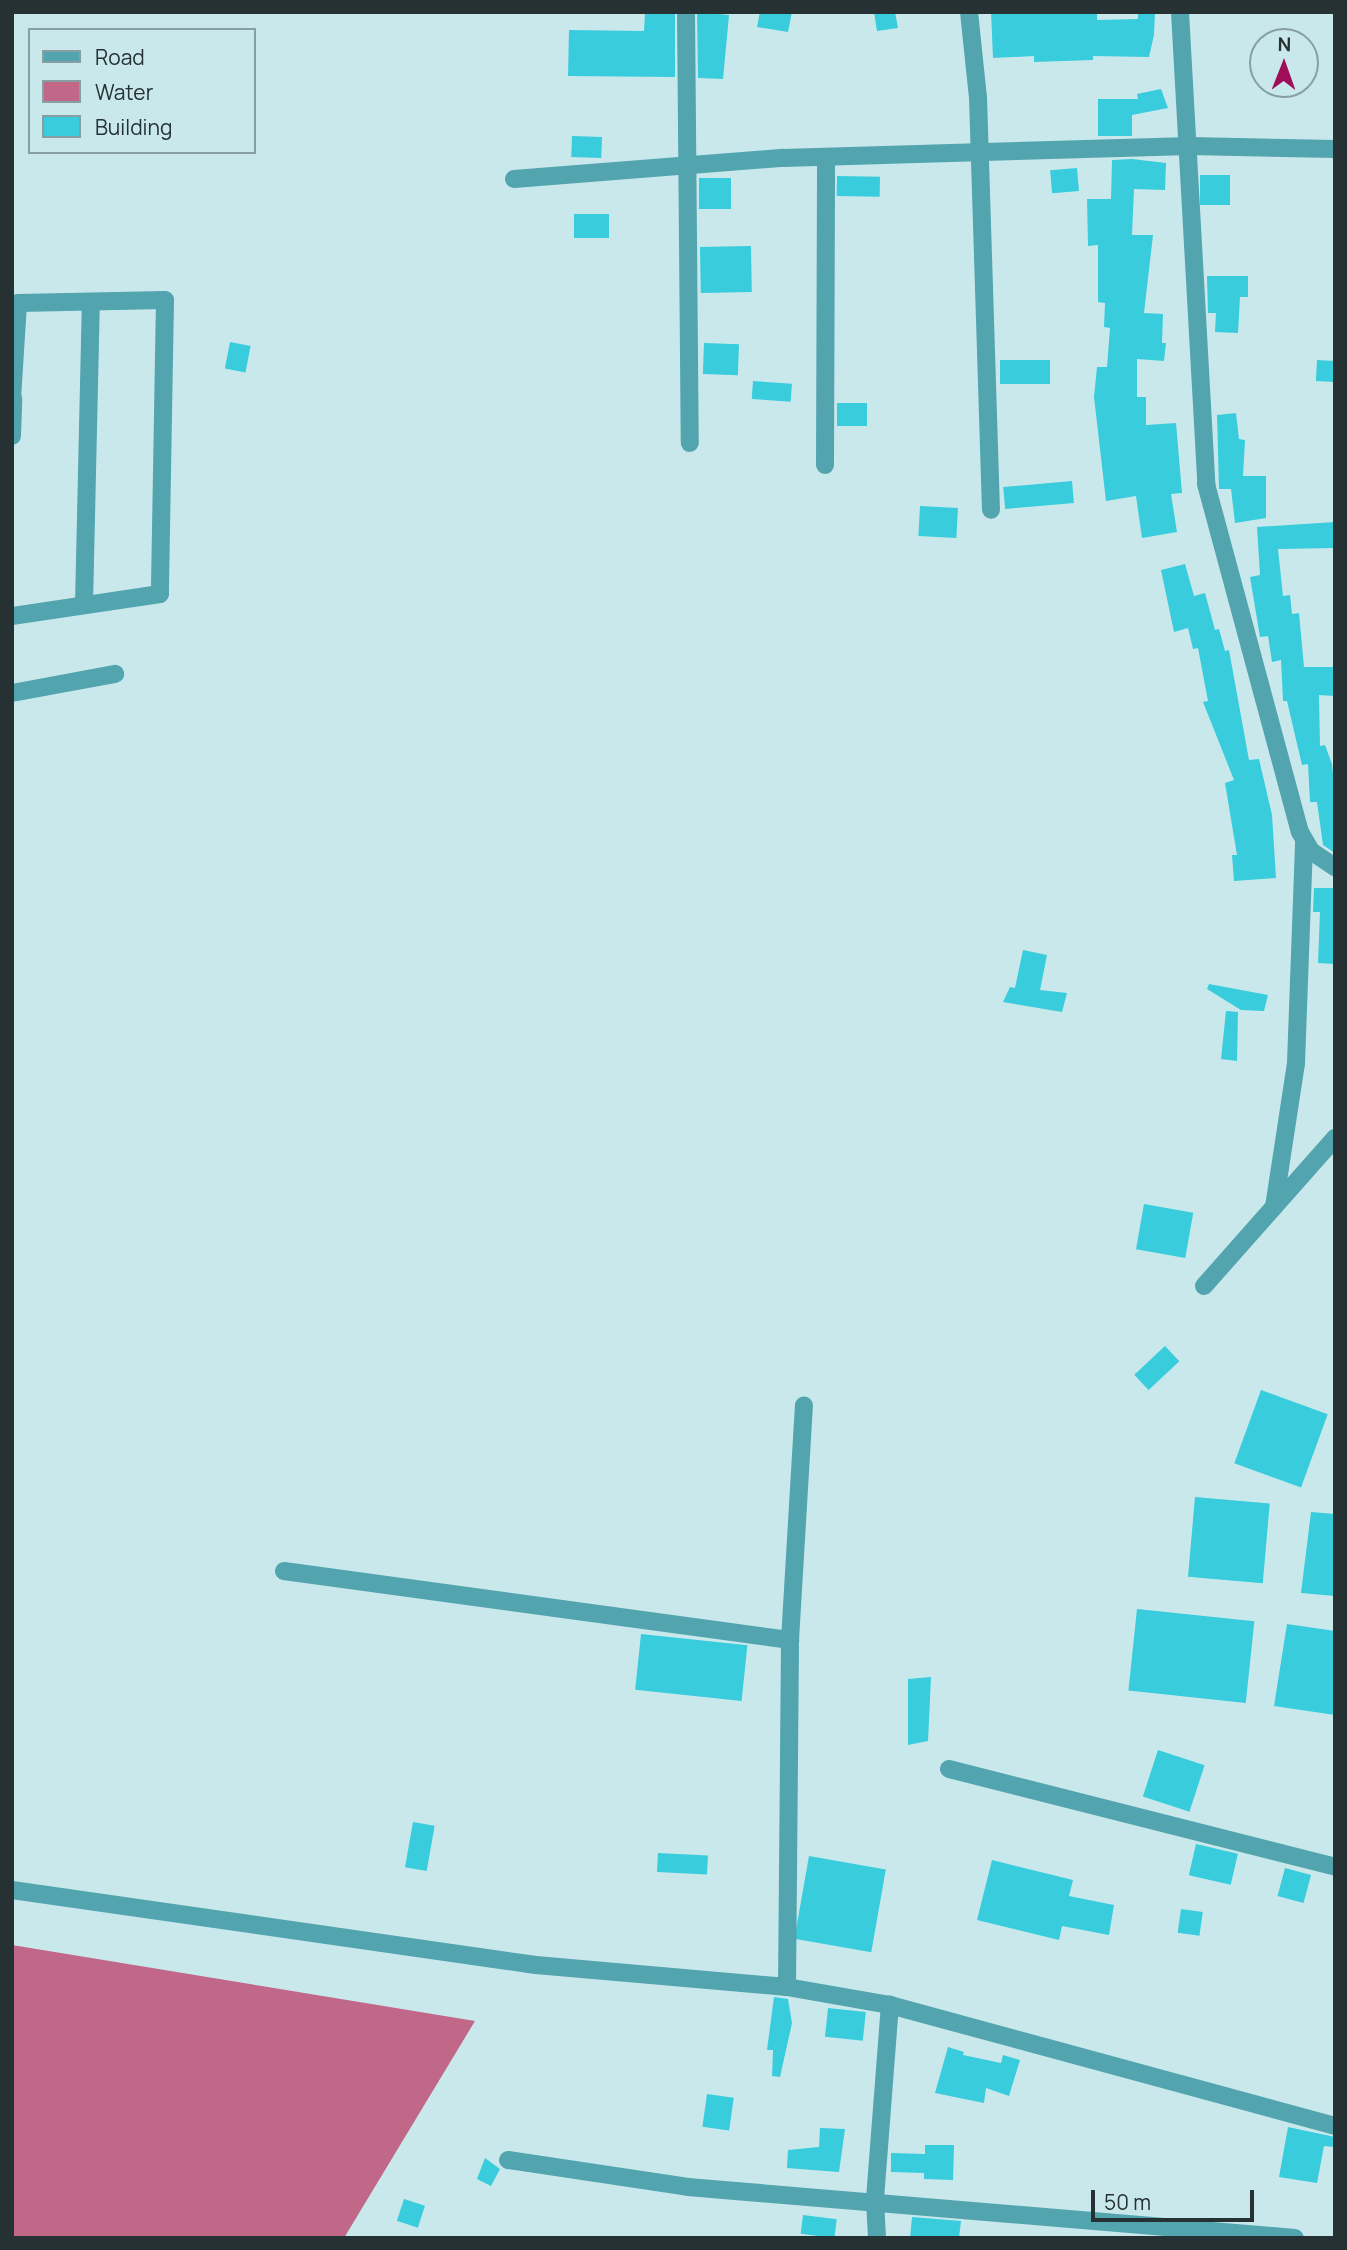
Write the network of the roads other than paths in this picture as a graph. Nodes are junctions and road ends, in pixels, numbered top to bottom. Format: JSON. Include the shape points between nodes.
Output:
{"nodes":[{"id":1,"x":687,"y":12,"type":"edge"},
{"id":2,"x":969,"y":12,"type":"edge"},
{"id":3,"x":1180,"y":12,"type":"edge"},
{"id":4,"x":1191,"y":146,"type":"junction"},
{"id":5,"x":1335,"y":149,"type":"edge"},
{"id":6,"x":979,"y":153,"type":"junction"},
{"id":7,"x":826,"y":157,"type":"junction"},
{"id":8,"x":688,"y":164,"type":"junction"},
{"id":9,"x":514,"y":179,"type":"dead end"},
{"id":10,"x":91,"y":304,"type":"junction"},
{"id":11,"x":12,"y":399,"type":"edge"},
{"id":12,"x":12,"y":436,"type":"edge"},
{"id":13,"x":690,"y":443,"type":"dead end"},
{"id":14,"x":825,"y":464,"type":"dead end"},
{"id":15,"x":991,"y":510,"type":"dead end"},
{"id":16,"x":84,"y":605,"type":"junction"},
{"id":17,"x":12,"y":616,"type":"edge"},
{"id":18,"x":115,"y":674,"type":"dead end"},
{"id":19,"x":12,"y":693,"type":"edge"},
{"id":20,"x":1304,"y":841,"type":"junction"},
{"id":21,"x":1335,"y":867,"type":"edge"},
{"id":22,"x":1335,"y":1138,"type":"edge"},
{"id":23,"x":1274,"y":1207,"type":"junction"},
{"id":24,"x":1205,"y":1286,"type":"dead end"},
{"id":25,"x":804,"y":1405,"type":"dead end"},
{"id":26,"x":284,"y":1571,"type":"dead end"},
{"id":27,"x":790,"y":1640,"type":"junction"},
{"id":28,"x":949,"y":1769,"type":"dead end"},
{"id":29,"x":1335,"y":1867,"type":"edge"},
{"id":30,"x":12,"y":1890,"type":"edge"},
{"id":31,"x":787,"y":1987,"type":"junction"},
{"id":32,"x":890,"y":2005,"type":"junction"},
{"id":33,"x":1335,"y":2126,"type":"edge"},
{"id":34,"x":508,"y":2160,"type":"dead end"},
{"id":35,"x":875,"y":2199,"type":"junction"},
{"id":36,"x":877,"y":2238,"type":"edge"},
{"id":37,"x":1295,"y":2238,"type":"edge"}],
"edges":[{"from":1,"to":8,"type":"street"},
{"from":2,"to":6,"type":"street"},
{"from":3,"to":4,"type":"street"},
{"from":4,"to":5,"type":"street"},
{"from":4,"to":6,"type":"street"},
{"from":4,"to":20,"type":"street","via":[[1206,484]]},
{"from":6,"to":7,"type":"street"},
{"from":6,"to":15,"type":"street"},
{"from":7,"to":8,"type":"street"},
{"from":7,"to":14,"type":"street"},
{"from":8,"to":9,"type":"street"},
{"from":8,"to":13,"type":"street"},
{"from":10,"to":11,"type":"street","via":[[18,303]]},
{"from":10,"to":16,"type":"street"},
{"from":10,"to":16,"type":"street","via":[[165,300],[160,594]]},
{"from":11,"to":12,"type":"street"},
{"from":16,"to":17,"type":"street"},
{"from":18,"to":19,"type":"street"},
{"from":20,"to":21,"type":"street","via":[[1319,859]]},
{"from":20,"to":23,"type":"street","via":[[1296,1063]]},
{"from":22,"to":23,"type":"street"},
{"from":23,"to":24,"type":"street"},
{"from":25,"to":27,"type":"street"},
{"from":26,"to":27,"type":"street"},
{"from":27,"to":31,"type":"street"},
{"from":28,"to":29,"type":"street"},
{"from":30,"to":31,"type":"street","via":[[536,1965]]},
{"from":31,"to":32,"type":"street"},
{"from":32,"to":33,"type":"street"},
{"from":32,"to":35,"type":"street"},
{"from":34,"to":35,"type":"street","via":[[688,2187]]},
{"from":35,"to":36,"type":"street"},
{"from":35,"to":37,"type":"street"}]}
